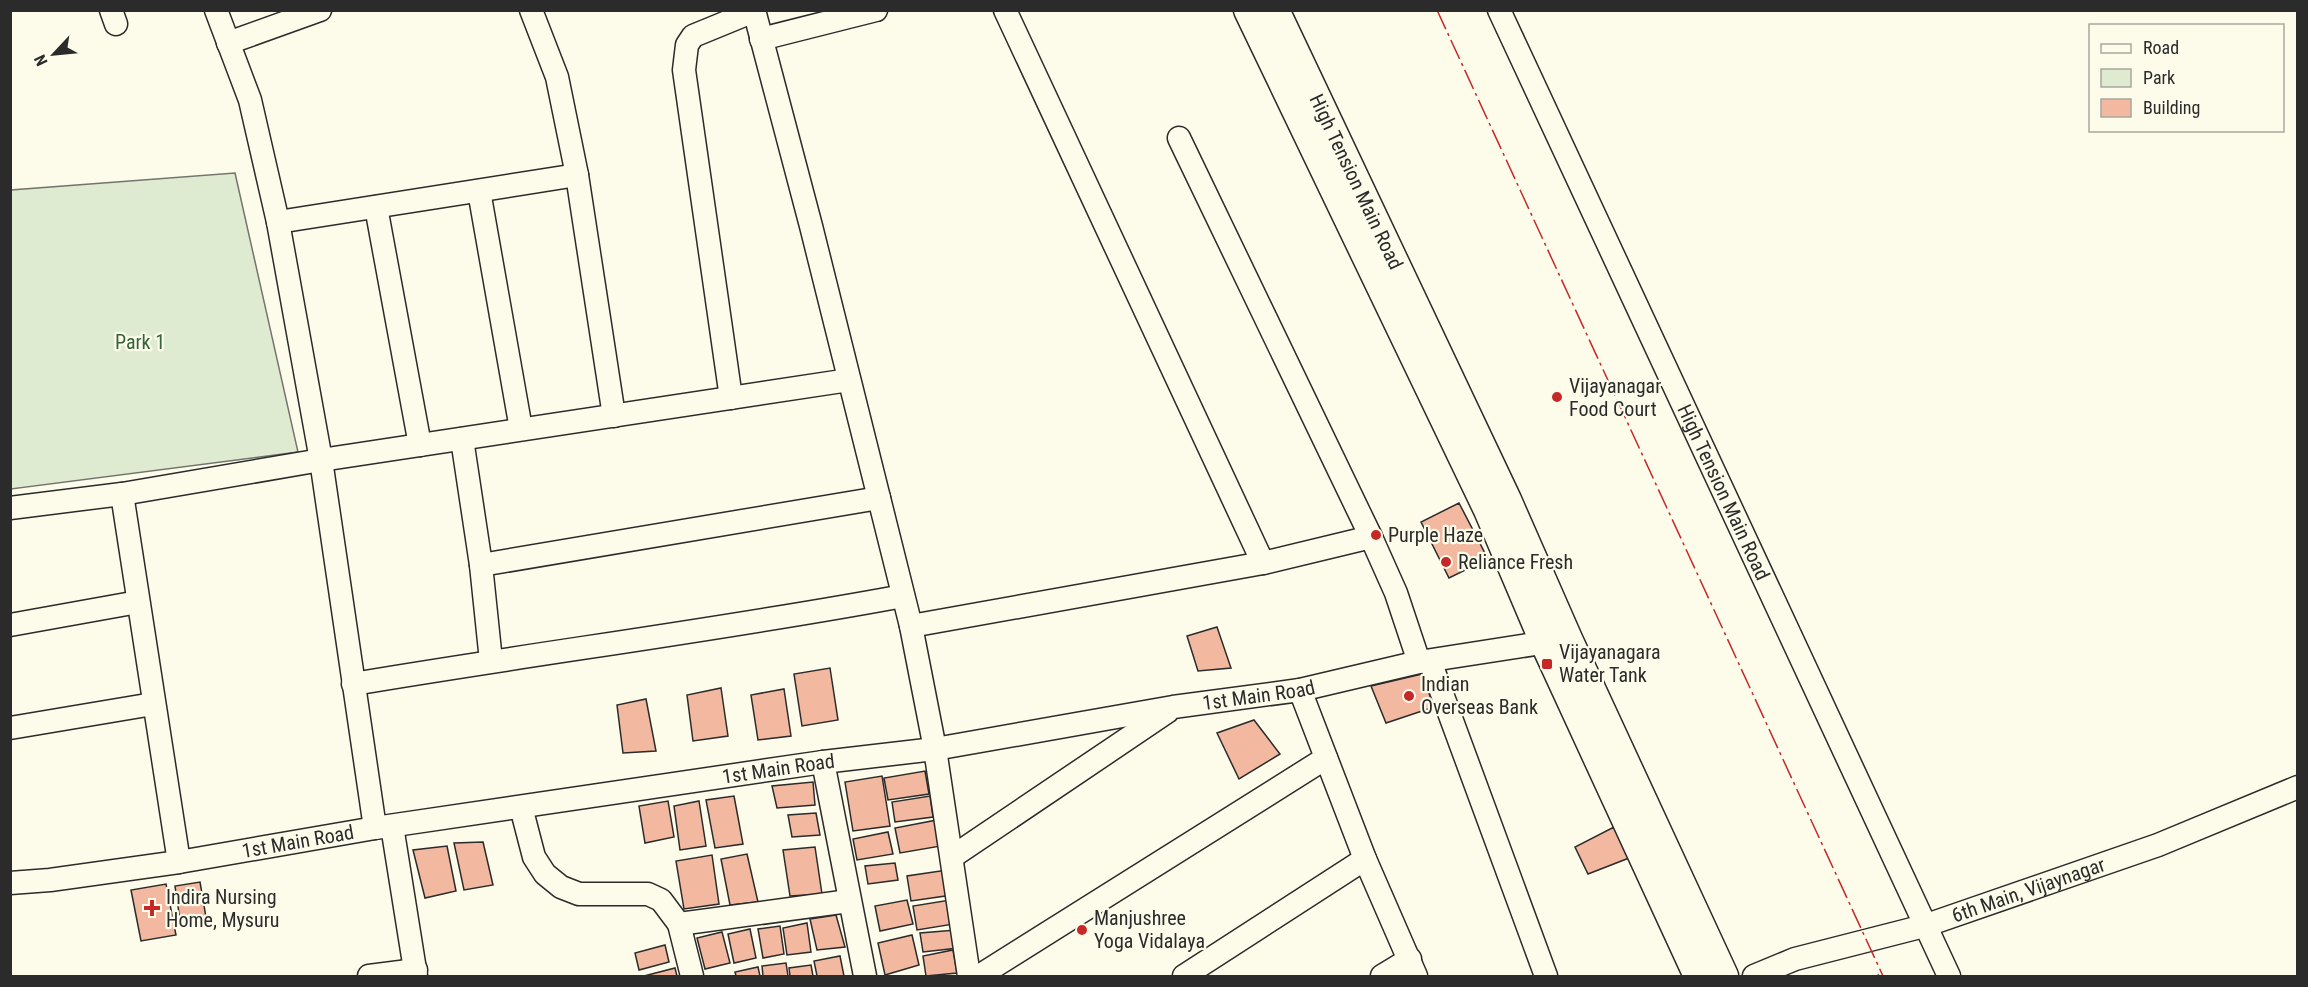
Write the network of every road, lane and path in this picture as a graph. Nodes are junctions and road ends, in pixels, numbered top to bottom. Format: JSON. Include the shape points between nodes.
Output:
{"nodes":[{"id":1,"x":216,"y":10,"type":"edge"},
{"id":2,"x":531,"y":10,"type":"edge"},
{"id":3,"x":876,"y":10,"type":"edge"},
{"id":4,"x":1005,"y":10,"type":"edge"},
{"id":5,"x":1499,"y":10,"type":"edge"},
{"id":6,"x":316,"y":11,"type":"edge"},
{"id":7,"x":754,"y":11,"type":"edge"},
{"id":8,"x":1270,"y":16,"type":"edge"},
{"id":9,"x":761,"y":39,"type":"junction"},
{"id":10,"x":228,"y":43,"type":"junction"},
{"id":11,"x":1179,"y":138,"type":"dead end"},
{"id":12,"x":577,"y":175,"type":"junction"},
{"id":13,"x":478,"y":190,"type":"junction"},
{"id":14,"x":376,"y":207,"type":"junction"},
{"id":15,"x":278,"y":222,"type":"junction"},
{"id":16,"x":849,"y":380,"type":"junction"},
{"id":17,"x":731,"y":398,"type":"junction"},
{"id":18,"x":614,"y":416,"type":"junction"},
{"id":19,"x":521,"y":429,"type":"junction"},
{"id":20,"x":462,"y":439,"type":"junction"},
{"id":21,"x":420,"y":445,"type":"junction"},
{"id":22,"x":321,"y":460,"type":"junction"},
{"id":23,"x":122,"y":494,"type":"junction"},
{"id":24,"x":879,"y":498,"type":"junction"},
{"id":25,"x":10,"y":508,"type":"edge"},
{"id":26,"x":1371,"y":537,"type":"junction"},
{"id":27,"x":1263,"y":563,"type":"junction"},
{"id":28,"x":481,"y":565,"type":"junction"},
{"id":29,"x":903,"y":596,"type":"junction"},
{"id":30,"x":138,"y":602,"type":"junction"},
{"id":31,"x":10,"y":625,"type":"edge"},
{"id":32,"x":911,"y":626,"type":"junction"},
{"id":33,"x":1556,"y":641,"type":"junction"},
{"id":34,"x":491,"y":661,"type":"junction"},
{"id":35,"x":1424,"y":662,"type":"junction"},
{"id":36,"x":353,"y":684,"type":"junction"},
{"id":37,"x":1300,"y":690,"type":"junction"},
{"id":38,"x":153,"y":704,"type":"junction"},
{"id":39,"x":1173,"y":707,"type":"junction"},
{"id":40,"x":10,"y":728,"type":"edge"},
{"id":41,"x":935,"y":749,"type":"junction"},
{"id":42,"x":1326,"y":758,"type":"junction"},
{"id":43,"x":823,"y":762,"type":"junction"},
{"id":44,"x":2298,"y":787,"type":"edge"},
{"id":45,"x":521,"y":807,"type":"junction"},
{"id":46,"x":383,"y":827,"type":"junction"},
{"id":47,"x":952,"y":857,"type":"junction"},
{"id":48,"x":1365,"y":859,"type":"junction"},
{"id":49,"x":179,"y":862,"type":"junction"},
{"id":50,"x":10,"y":883,"type":"edge"},
{"id":51,"x":849,"y":901,"type":"junction"},
{"id":52,"x":679,"y":924,"type":"junction"},
{"id":53,"x":1924,"y":926,"type":"junction"},
{"id":54,"x":1413,"y":968,"type":"edge"},
{"id":55,"x":416,"y":973,"type":"edge"},
{"id":56,"x":369,"y":976,"type":"edge"},
{"id":57,"x":692,"y":976,"type":"edge"},
{"id":58,"x":865,"y":976,"type":"edge"},
{"id":59,"x":969,"y":976,"type":"edge"},
{"id":60,"x":979,"y":976,"type":"edge"},
{"id":61,"x":1184,"y":976,"type":"edge"},
{"id":62,"x":1382,"y":976,"type":"edge"},
{"id":63,"x":1546,"y":976,"type":"edge"},
{"id":64,"x":1698,"y":976,"type":"edge"},
{"id":65,"x":1724,"y":976,"type":"edge"},
{"id":66,"x":1754,"y":976,"type":"edge"},
{"id":67,"x":1948,"y":976,"type":"edge"}],
"edges":[{"from":1,"to":10,"type":"street"},
{"from":2,"to":12,"type":"street","via":[[557,77]]},
{"from":3,"to":9,"type":"street"},
{"from":4,"to":27,"type":"street"},
{"from":5,"to":53,"type":"street","name":"High Tension Main Road"},
{"from":6,"to":10,"type":"street"},
{"from":7,"to":9,"type":"street"},
{"from":7,"to":17,"type":"street","via":[[693,36],[687,45],[684,70]]},
{"from":8,"to":33,"type":"main road","name":"High Tension Main Road","via":[[1502,489]]},
{"from":9,"to":16,"type":"street"},
{"from":10,"to":15,"type":"street","via":[[250,100]]},
{"from":11,"to":26,"type":"street"},
{"from":12,"to":13,"type":"street"},
{"from":12,"to":18,"type":"street"},
{"from":13,"to":14,"type":"street"},
{"from":13,"to":19,"type":"street"},
{"from":14,"to":15,"type":"street"},
{"from":14,"to":21,"type":"street"},
{"from":15,"to":22,"type":"street"},
{"from":16,"to":17,"type":"street"},
{"from":16,"to":24,"type":"street"},
{"from":17,"to":18,"type":"street"},
{"from":18,"to":19,"type":"street"},
{"from":19,"to":20,"type":"street"},
{"from":20,"to":21,"type":"street"},
{"from":20,"to":28,"type":"street"},
{"from":21,"to":22,"type":"street"},
{"from":22,"to":23,"type":"street"},
{"from":22,"to":36,"type":"street"},
{"from":23,"to":25,"type":"street"},
{"from":23,"to":30,"type":"street"},
{"from":24,"to":28,"type":"street"},
{"from":24,"to":29,"type":"street"},
{"from":26,"to":27,"type":"street"},
{"from":26,"to":35,"type":"street"},
{"from":27,"to":32,"type":"street"},
{"from":28,"to":34,"type":"street"},
{"from":29,"to":32,"type":"street"},
{"from":29,"to":34,"type":"street","via":[[798,616]]},
{"from":30,"to":31,"type":"street"},
{"from":30,"to":38,"type":"street"},
{"from":32,"to":41,"type":"street"},
{"from":33,"to":35,"type":"street","name":"1st Main Road"},
{"from":33,"to":64,"type":"main road"},
{"from":33,"to":65,"type":"main road","name":"High Tension Main Road"},
{"from":34,"to":36,"type":"street"},
{"from":35,"to":37,"type":"street","name":"1st Main Road"},
{"from":35,"to":63,"type":"street"},
{"from":36,"to":46,"type":"street"},
{"from":37,"to":39,"type":"street","name":"1st Main Road"},
{"from":37,"to":42,"type":"street"},
{"from":38,"to":40,"type":"street"},
{"from":38,"to":49,"type":"street"},
{"from":39,"to":41,"type":"street","name":"1st Main Road"},
{"from":39,"to":47,"type":"street"},
{"from":41,"to":43,"type":"street","name":"1st Main Road"},
{"from":41,"to":47,"type":"street"},
{"from":42,"to":48,"type":"street"},
{"from":42,"to":60,"type":"street"},
{"from":43,"to":45,"type":"street","name":"1st Main Road"},
{"from":43,"to":51,"type":"street"},
{"from":44,"to":53,"type":"street","name":"6th Main, Vijaynagar","via":[[2158,845]]},
{"from":45,"to":46,"type":"street","name":"1st Main Road"},
{"from":45,"to":52,"type":"street","via":[[534,857],[545,874],[561,887],[579,894],[648,894],[661,900]]},
{"from":46,"to":49,"type":"street","name":"1st Main Road"},
{"from":46,"to":55,"type":"street"},
{"from":47,"to":59,"type":"street"},
{"from":48,"to":54,"type":"street"},
{"from":48,"to":61,"type":"street"},
{"from":49,"to":50,"type":"street","name":"1st Main Road"},
{"from":51,"to":52,"type":"street"},
{"from":51,"to":58,"type":"street"},
{"from":52,"to":57,"type":"street"},
{"from":53,"to":66,"type":"street","name":"6th Main, Vijaynagar","via":[[1796,959]]},
{"from":53,"to":67,"type":"street","name":"High Tension Main Road"},
{"from":54,"to":62,"type":"street"},
{"from":55,"to":56,"type":"street"}]}
